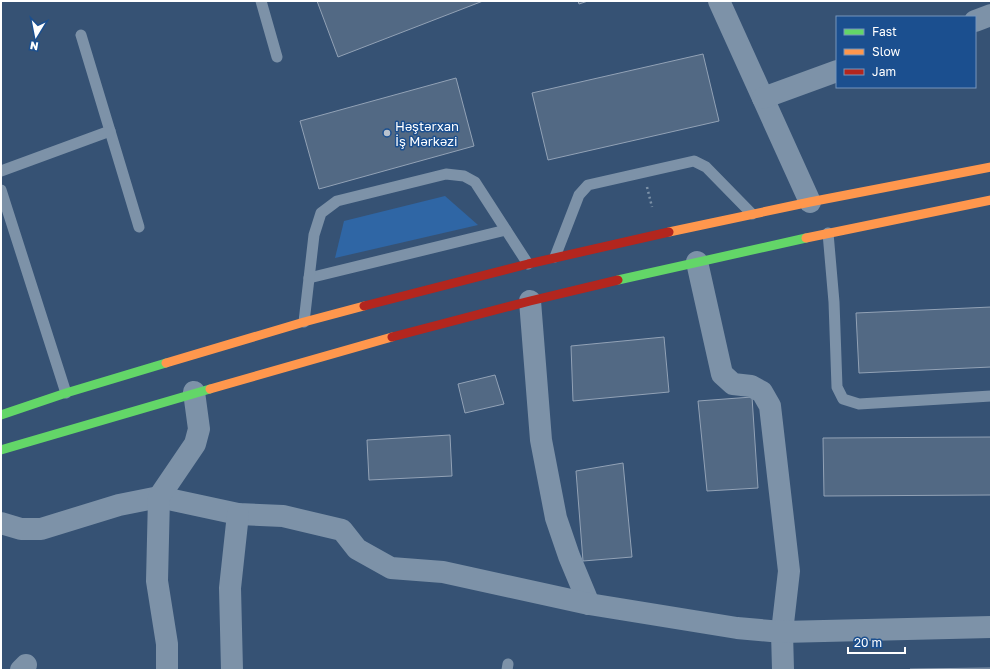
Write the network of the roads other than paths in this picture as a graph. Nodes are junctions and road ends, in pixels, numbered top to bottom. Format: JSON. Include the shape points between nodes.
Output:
{"nodes":[{"id":1,"x":261,"y":1,"type":"edge"},
{"id":2,"x":719,"y":1,"type":"edge"},
{"id":3,"x":991,"y":15,"type":"edge"},
{"id":4,"x":976,"y":21,"type":"edge"},
{"id":5,"x":81,"y":35,"type":"dead end"},
{"id":6,"x":277,"y":57,"type":"dead end"},
{"id":7,"x":836,"y":71,"type":"edge"},
{"id":8,"x":763,"y":98,"type":"junction"},
{"id":9,"x":110,"y":131,"type":"junction"},
{"id":10,"x":991,"y":167,"type":"edge"},
{"id":11,"x":1,"y":171,"type":"edge"},
{"id":12,"x":1,"y":190,"type":"edge"},
{"id":13,"x":991,"y":200,"type":"edge"},
{"id":14,"x":810,"y":202,"type":"junction"},
{"id":15,"x":752,"y":214,"type":"junction"},
{"id":16,"x":139,"y":227,"type":"dead end"},
{"id":17,"x":506,"y":230,"type":"junction"},
{"id":18,"x":828,"y":233,"type":"junction"},
{"id":19,"x":555,"y":257,"type":"junction"},
{"id":20,"x":697,"y":262,"type":"junction"},
{"id":21,"x":528,"y":264,"type":"junction"},
{"id":22,"x":309,"y":278,"type":"junction"},
{"id":23,"x":530,"y":301,"type":"junction"},
{"id":24,"x":304,"y":322,"type":"junction"},
{"id":25,"x":194,"y":392,"type":"junction"},
{"id":26,"x":66,"y":394,"type":"junction"},
{"id":27,"x":991,"y":396,"type":"edge"},
{"id":28,"x":1,"y":415,"type":"edge"},
{"id":29,"x":1,"y":450,"type":"edge"},
{"id":30,"x":159,"y":497,"type":"junction"},
{"id":31,"x":238,"y":514,"type":"junction"},
{"id":32,"x":1,"y":524,"type":"edge"},
{"id":33,"x":589,"y":604,"type":"junction"},
{"id":34,"x":991,"y":627,"type":"edge"},
{"id":35,"x":782,"y":632,"type":"junction"},
{"id":36,"x":167,"y":670,"type":"edge"},
{"id":37,"x":232,"y":670,"type":"edge"},
{"id":38,"x":783,"y":670,"type":"edge"}],
"edges":[{"from":1,"to":6,"type":"lane"},
{"from":2,"to":8,"type":"street"},
{"from":3,"to":4,"type":"street"},
{"from":5,"to":9,"type":"lane"},
{"from":7,"to":8,"type":"street"},
{"from":8,"to":14,"type":"street"},
{"from":9,"to":11,"type":"lane"},
{"from":9,"to":16,"type":"lane"},
{"from":10,"to":14,"type":"main road"},
{"from":12,"to":26,"type":"lane"},
{"from":13,"to":18,"type":"main road"},
{"from":14,"to":15,"type":"main road"},
{"from":15,"to":19,"type":"main road"},
{"from":15,"to":19,"type":"lane","via":[[706,167],[694,161],[643,172],[588,185],[579,195]]},
{"from":17,"to":21,"type":"lane"},
{"from":17,"to":22,"type":"lane"},
{"from":17,"to":22,"type":"lane","via":[[475,182],[464,176],[446,174],[336,201],[321,213],[314,235]]},
{"from":18,"to":20,"type":"main road"},
{"from":18,"to":27,"type":"lane","via":[[834,302],[836,387],[843,399],[859,404]]},
{"from":19,"to":21,"type":"main road"},
{"from":20,"to":23,"type":"main road"},
{"from":20,"to":35,"type":"street","via":[[722,374],[733,384],[750,386],[762,392],[770,406],[789,571]]},
{"from":21,"to":24,"type":"main road"},
{"from":22,"to":24,"type":"lane"},
{"from":23,"to":25,"type":"main road"},
{"from":23,"to":33,"type":"street","via":[[541,440],[556,518]]},
{"from":24,"to":26,"type":"main road"},
{"from":25,"to":29,"type":"main road"},
{"from":25,"to":30,"type":"street","via":[[199,428],[195,444]]},
{"from":26,"to":28,"type":"main road"},
{"from":30,"to":31,"type":"street"},
{"from":30,"to":32,"type":"street","via":[[119,505],[42,529],[21,529]]},
{"from":30,"to":36,"type":"street","via":[[157,581],[167,644]]},
{"from":31,"to":33,"type":"street","via":[[283,516],[342,530],[357,549],[391,568],[443,572]]},
{"from":31,"to":37,"type":"street","via":[[230,588]]},
{"from":33,"to":35,"type":"street","via":[[737,628]]},
{"from":34,"to":35,"type":"street"},
{"from":35,"to":38,"type":"street"}]}
